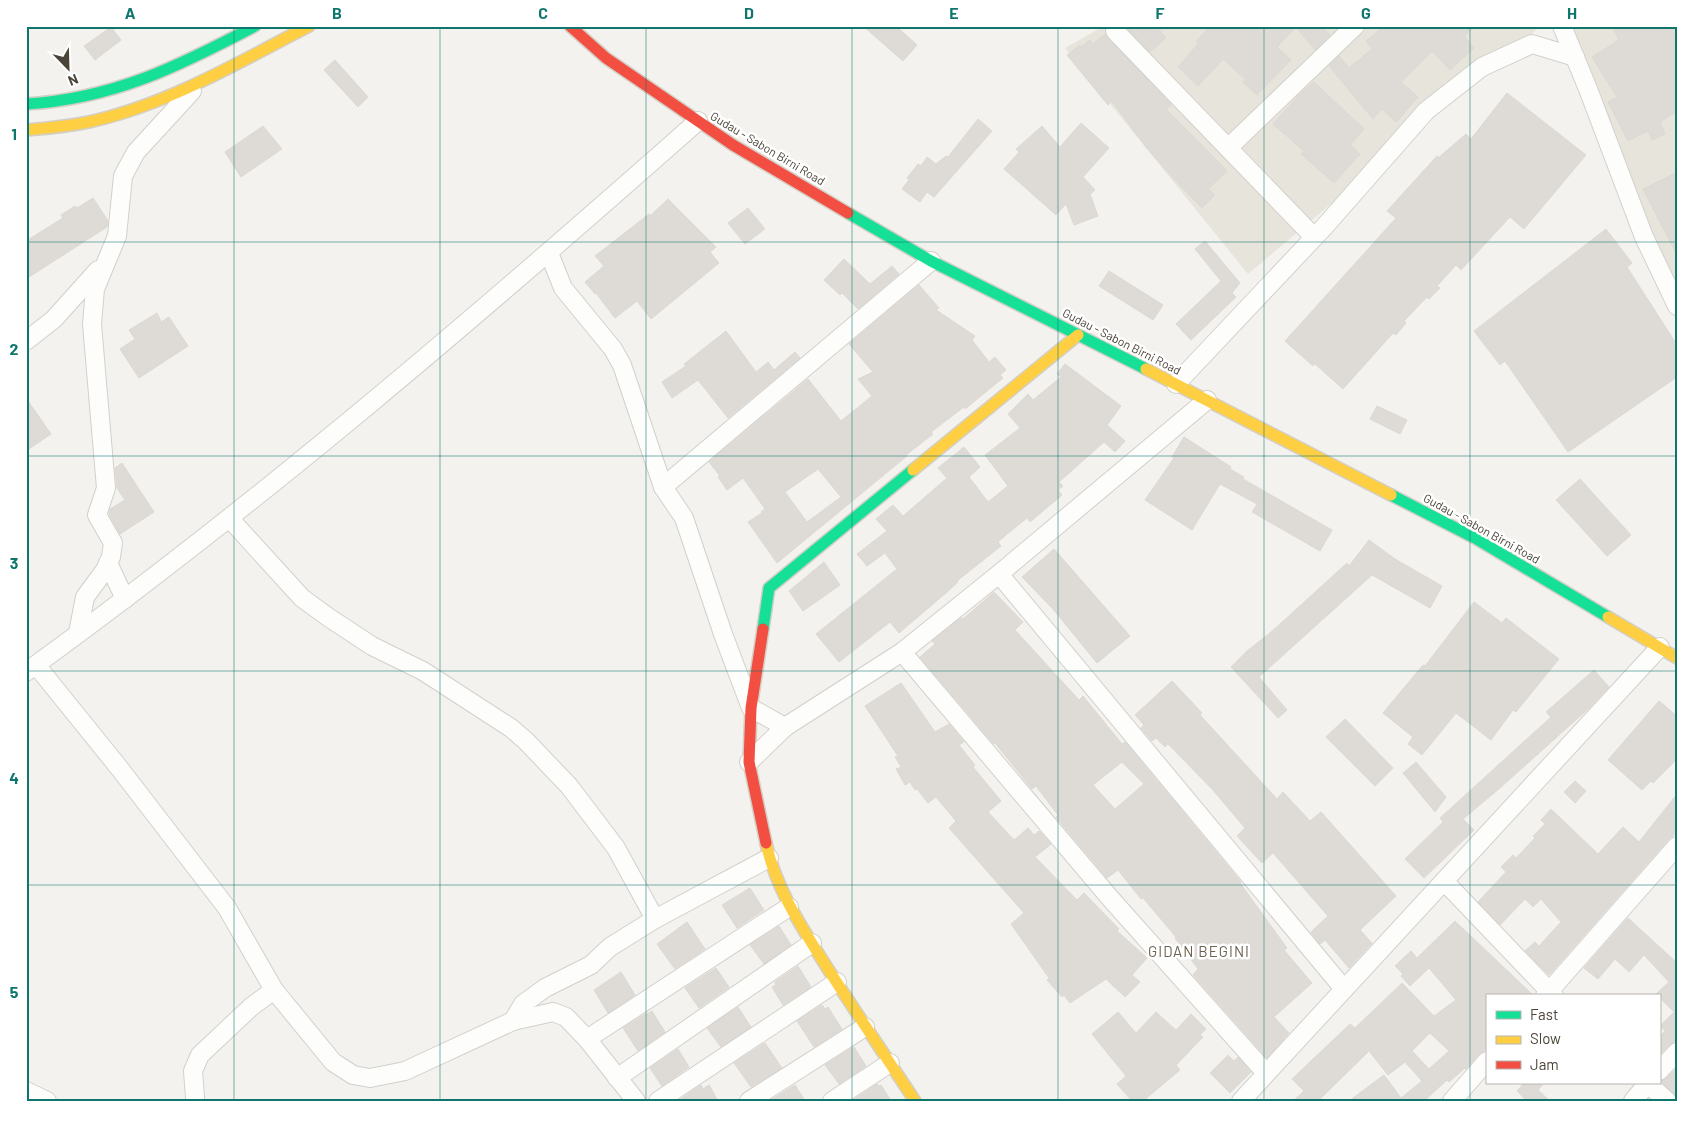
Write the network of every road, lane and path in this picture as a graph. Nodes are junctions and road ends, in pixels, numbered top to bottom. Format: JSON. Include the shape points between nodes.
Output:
{"nodes":[{"id":1,"x":255,"y":26,"type":"edge"},
{"id":2,"x":309,"y":26,"type":"edge"},
{"id":3,"x":570,"y":26,"type":"edge"},
{"id":4,"x":1355,"y":26,"type":"edge"},
{"id":5,"x":1562,"y":26,"type":"edge"},
{"id":6,"x":1115,"y":31,"type":"dead end"},
{"id":7,"x":1574,"y":57,"type":"junction"},
{"id":8,"x":201,"y":81,"type":"junction"},
{"id":9,"x":26,"y":104,"type":"edge"},
{"id":10,"x":698,"y":121,"type":"junction"},
{"id":11,"x":26,"y":130,"type":"edge"},
{"id":12,"x":1228,"y":148,"type":"junction"},
{"id":13,"x":1314,"y":237,"type":"junction"},
{"id":14,"x":549,"y":253,"type":"junction"},
{"id":15,"x":107,"y":260,"type":"junction"},
{"id":16,"x":931,"y":261,"type":"junction"},
{"id":17,"x":1677,"y":306,"type":"edge"},
{"id":18,"x":1078,"y":335,"type":"junction"},
{"id":19,"x":26,"y":341,"type":"edge"},
{"id":20,"x":1176,"y":384,"type":"junction"},
{"id":21,"x":1207,"y":400,"type":"junction"},
{"id":22,"x":663,"y":487,"type":"junction"},
{"id":23,"x":230,"y":519,"type":"junction"},
{"id":24,"x":108,"y":563,"type":"junction"},
{"id":25,"x":999,"y":574,"type":"junction"},
{"id":26,"x":125,"y":599,"type":"junction"},
{"id":27,"x":78,"y":633,"type":"junction"},
{"id":28,"x":1660,"y":648,"type":"junction"},
{"id":29,"x":902,"y":652,"type":"junction"},
{"id":30,"x":1677,"y":658,"type":"edge"},
{"id":31,"x":31,"y":668,"type":"edge"},
{"id":32,"x":751,"y":708,"type":"junction"},
{"id":33,"x":785,"y":727,"type":"junction"},
{"id":34,"x":749,"y":762,"type":"junction"},
{"id":35,"x":1677,"y":846,"type":"edge"},
{"id":36,"x":769,"y":858,"type":"junction"},
{"id":37,"x":1444,"y":881,"type":"junction"},
{"id":38,"x":789,"y":907,"type":"junction"},
{"id":39,"x":655,"y":919,"type":"junction"},
{"id":40,"x":812,"y":943,"type":"junction"},
{"id":41,"x":836,"y":982,"type":"junction"},
{"id":42,"x":274,"y":990,"type":"junction"},
{"id":43,"x":1344,"y":990,"type":"junction"},
{"id":44,"x":1549,"y":994,"type":"edge"},
{"id":45,"x":513,"y":1021,"type":"junction"},
{"id":46,"x":865,"y":1027,"type":"junction"},
{"id":47,"x":587,"y":1039,"type":"junction"},
{"id":48,"x":1677,"y":1052,"type":"edge"},
{"id":49,"x":1486,"y":1062,"type":"edge"},
{"id":50,"x":890,"y":1063,"type":"junction"},
{"id":51,"x":1660,"y":1070,"type":"edge"},
{"id":52,"x":1266,"y":1073,"type":"junction"},
{"id":53,"x":618,"y":1078,"type":"junction"},
{"id":54,"x":1647,"y":1084,"type":"edge"},
{"id":55,"x":1653,"y":1084,"type":"edge"},
{"id":56,"x":26,"y":1091,"type":"edge"},
{"id":57,"x":195,"y":1097,"type":"dead end"},
{"id":58,"x":47,"y":1101,"type":"edge"},
{"id":59,"x":636,"y":1101,"type":"edge"},
{"id":60,"x":658,"y":1101,"type":"edge"},
{"id":61,"x":749,"y":1101,"type":"edge"},
{"id":62,"x":832,"y":1101,"type":"edge"},
{"id":63,"x":915,"y":1101,"type":"edge"},
{"id":64,"x":1241,"y":1101,"type":"edge"},
{"id":65,"x":1452,"y":1101,"type":"edge"},
{"id":66,"x":1633,"y":1101,"type":"edge"},
{"id":67,"x":1667,"y":1101,"type":"edge"}],
"edges":[{"from":1,"to":9,"type":"main road","via":[[186,62],[140,81],[69,100]]},
{"from":2,"to":8,"type":"main road"},
{"from":3,"to":10,"type":"main road","name":"Gudau - Sabon Birni Road","via":[[606,58]]},
{"from":4,"to":12,"type":"street"},
{"from":5,"to":7,"type":"street"},
{"from":6,"to":12,"type":"street"},
{"from":7,"to":13,"type":"street","via":[[1532,44],[1482,67],[1426,111]]},
{"from":7,"to":17,"type":"street","via":[[1644,237]]},
{"from":8,"to":11,"type":"main road","via":[[96,120]]},
{"from":8,"to":15,"type":"street","via":[[136,152],[123,176],[117,236]]},
{"from":10,"to":14,"type":"street"},
{"from":10,"to":16,"type":"main road","name":"Gudau - Sabon Birni Road"},
{"from":12,"to":13,"type":"street"},
{"from":13,"to":20,"type":"street"},
{"from":14,"to":22,"type":"street","via":[[563,288],[613,349],[622,365]]},
{"from":14,"to":23,"type":"street"},
{"from":15,"to":19,"type":"street","via":[[54,319]]},
{"from":15,"to":24,"type":"street","via":[[95,289],[92,324],[106,488],[97,515],[113,543]]},
{"from":16,"to":18,"type":"main road","name":"Gudau - Sabon Birni Road"},
{"from":16,"to":22,"type":"street"},
{"from":18,"to":20,"type":"main road","name":"Gudau - Sabon Birni Road"},
{"from":18,"to":32,"type":"main road","via":[[769,588]]},
{"from":20,"to":21,"type":"main road","name":"Gudau - Sabon Birni Road"},
{"from":21,"to":25,"type":"street"},
{"from":21,"to":28,"type":"main road","name":"Gudau - Sabon Birni Road","via":[[1475,538]]},
{"from":22,"to":32,"type":"street","via":[[684,518]]},
{"from":23,"to":26,"type":"street"},
{"from":23,"to":39,"type":"street","via":[[302,598],[372,646],[423,672],[526,740],[569,786],[616,848]]},
{"from":24,"to":26,"type":"street"},
{"from":24,"to":27,"type":"street","via":[[85,597]]},
{"from":25,"to":29,"type":"street"},
{"from":25,"to":43,"type":"street"},
{"from":26,"to":27,"type":"street"},
{"from":27,"to":31,"type":"street"},
{"from":28,"to":30,"type":"main road","name":"Gudau - Sabon Birni Road"},
{"from":28,"to":37,"type":"street"},
{"from":29,"to":33,"type":"street"},
{"from":29,"to":52,"type":"street","via":[[1110,898]]},
{"from":31,"to":42,"type":"street","via":[[120,769],[227,908]]},
{"from":32,"to":33,"type":"street"},
{"from":32,"to":34,"type":"main road"},
{"from":33,"to":34,"type":"street"},
{"from":34,"to":36,"type":"main road"},
{"from":35,"to":44,"type":"street"},
{"from":36,"to":38,"type":"main road"},
{"from":36,"to":39,"type":"street"},
{"from":37,"to":43,"type":"street"},
{"from":37,"to":44,"type":"street"},
{"from":38,"to":40,"type":"main road"},
{"from":38,"to":47,"type":"street"},
{"from":39,"to":45,"type":"street","via":[[610,947],[591,965],[545,988],[523,1004]]},
{"from":40,"to":41,"type":"main road"},
{"from":40,"to":53,"type":"street"},
{"from":41,"to":46,"type":"main road"},
{"from":41,"to":60,"type":"street"},
{"from":42,"to":45,"type":"street","via":[[334,1062],[353,1075],[370,1078],[405,1071]]},
{"from":42,"to":57,"type":"street","via":[[200,1055],[193,1071]]},
{"from":43,"to":52,"type":"street"},
{"from":45,"to":47,"type":"street","via":[[553,1012],[566,1017]]},
{"from":46,"to":50,"type":"main road"},
{"from":46,"to":61,"type":"street"},
{"from":47,"to":53,"type":"street"},
{"from":48,"to":51,"type":"street"},
{"from":49,"to":65,"type":"street"},
{"from":50,"to":62,"type":"street"},
{"from":50,"to":63,"type":"main road"},
{"from":52,"to":64,"type":"street"},
{"from":53,"to":59,"type":"street"},
{"from":54,"to":66,"type":"street"},
{"from":55,"to":67,"type":"street"},
{"from":56,"to":58,"type":"street"}]}
